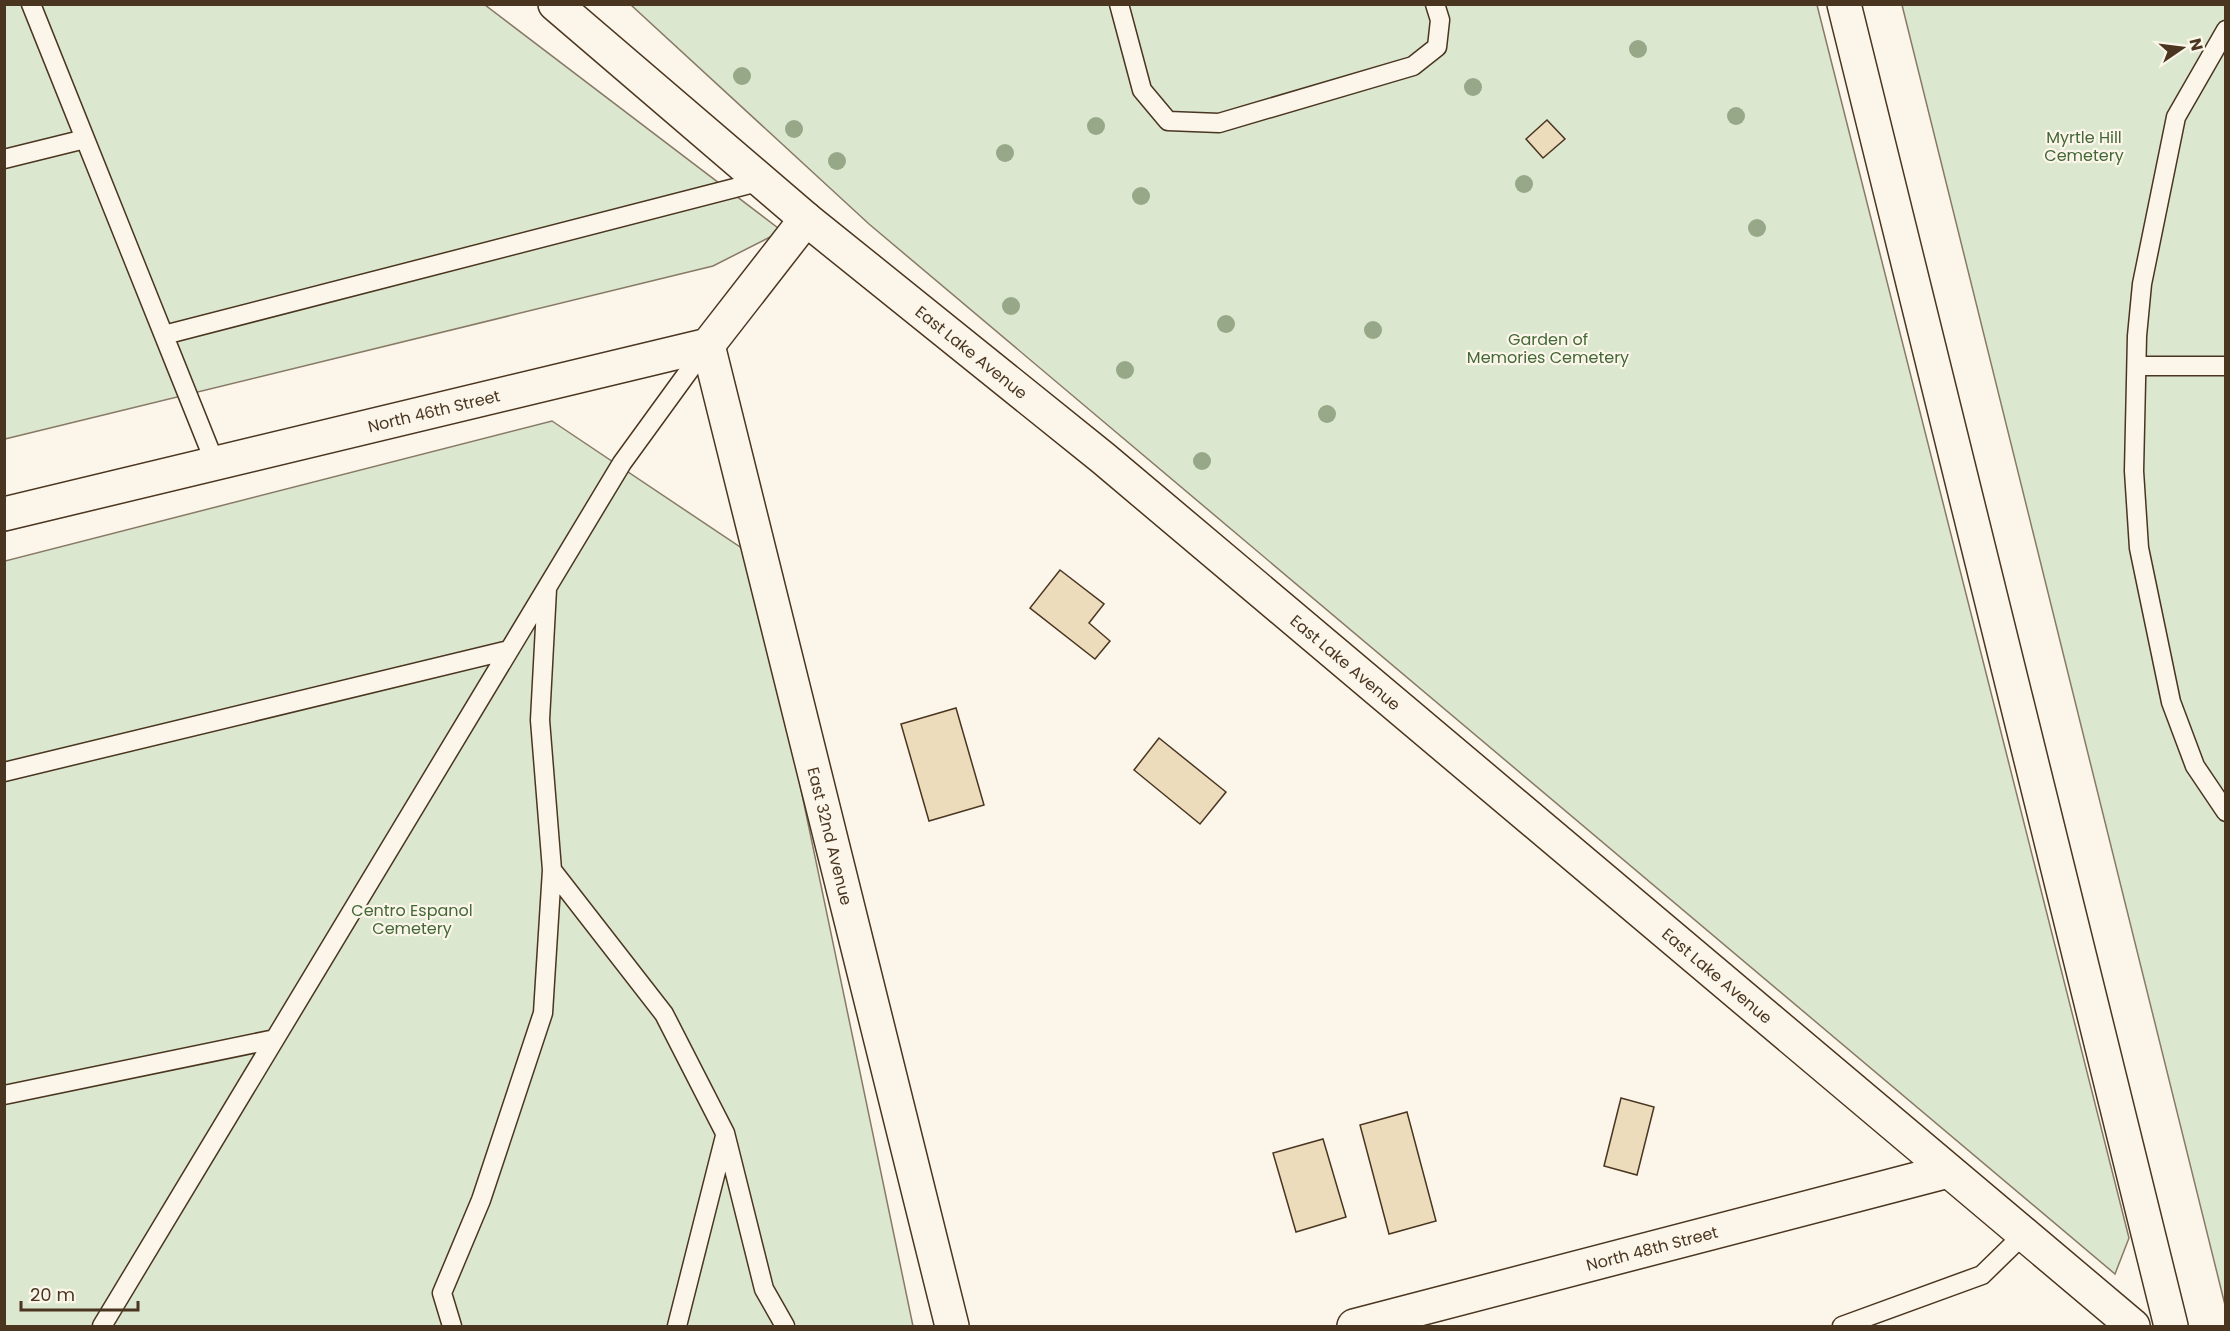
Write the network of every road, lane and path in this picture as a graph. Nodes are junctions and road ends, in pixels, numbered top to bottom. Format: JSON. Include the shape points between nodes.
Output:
{"nodes":[{"id":1,"x":31,"y":4,"type":"edge"},
{"id":2,"x":555,"y":4,"type":"edge"},
{"id":3,"x":1119,"y":4,"type":"edge"},
{"id":4,"x":1435,"y":4,"type":"edge"},
{"id":5,"x":1844,"y":4,"type":"edge"},
{"id":6,"x":2226,"y":30,"type":"edge"},
{"id":7,"x":85,"y":139,"type":"junction"},
{"id":8,"x":4,"y":159,"type":"edge"},
{"id":9,"x":762,"y":181,"type":"junction"},
{"id":10,"x":806,"y":219,"type":"junction"},
{"id":11,"x":164,"y":335,"type":"junction"},
{"id":12,"x":708,"y":345,"type":"junction"},
{"id":13,"x":2137,"y":366,"type":"junction"},
{"id":14,"x":2226,"y":366,"type":"edge"},
{"id":15,"x":215,"y":463,"type":"junction"},
{"id":16,"x":4,"y":514,"type":"edge"},
{"id":17,"x":547,"y":587,"type":"junction"},
{"id":18,"x":509,"y":650,"type":"junction"},
{"id":19,"x":4,"y":772,"type":"edge"},
{"id":20,"x":2226,"y":812,"type":"edge"},
{"id":21,"x":552,"y":870,"type":"junction"},
{"id":22,"x":275,"y":1039,"type":"junction"},
{"id":23,"x":4,"y":1095,"type":"edge"},
{"id":24,"x":725,"y":1133,"type":"junction"},
{"id":25,"x":1948,"y":1171,"type":"junction"},
{"id":26,"x":2024,"y":1234,"type":"junction"},
{"id":27,"x":102,"y":1326,"type":"edge"},
{"id":28,"x":452,"y":1326,"type":"edge"},
{"id":29,"x":677,"y":1326,"type":"edge"},
{"id":30,"x":785,"y":1326,"type":"edge"},
{"id":31,"x":952,"y":1326,"type":"edge"},
{"id":32,"x":1354,"y":1326,"type":"edge"},
{"id":33,"x":1842,"y":1326,"type":"edge"},
{"id":34,"x":2133,"y":1326,"type":"edge"},
{"id":35,"x":2171,"y":1326,"type":"edge"}],
"edges":[{"from":1,"to":7,"type":"lane"},
{"from":2,"to":9,"type":"street","name":"East Lake Avenue"},
{"from":3,"to":4,"type":"lane","via":[[1142,90],[1168,122],[1219,123],[1413,66],[1437,47],[1440,20]]},
{"from":5,"to":35,"type":"street"},
{"from":6,"to":13,"type":"lane","via":[[2176,117],[2142,284]]},
{"from":7,"to":8,"type":"lane"},
{"from":7,"to":11,"type":"lane"},
{"from":9,"to":10,"type":"street","name":"East Lake Avenue"},
{"from":9,"to":11,"type":"lane"},
{"from":10,"to":12,"type":"street"},
{"from":10,"to":25,"type":"street","name":"East Lake Avenue","via":[[1103,458]]},
{"from":11,"to":15,"type":"lane"},
{"from":12,"to":15,"type":"street","name":"North 46th Street"},
{"from":12,"to":17,"type":"lane","via":[[622,463]]},
{"from":12,"to":31,"type":"street","name":"East 32nd Avenue"},
{"from":13,"to":14,"type":"lane"},
{"from":13,"to":20,"type":"lane","via":[[2134,471],[2139,548],[2171,702],[2195,765]]},
{"from":15,"to":16,"type":"street","name":"North 46th Street"},
{"from":17,"to":18,"type":"lane"},
{"from":17,"to":21,"type":"lane","via":[[540,720]]},
{"from":18,"to":19,"type":"lane"},
{"from":18,"to":22,"type":"lane"},
{"from":21,"to":24,"type":"lane","via":[[664,1014]]},
{"from":21,"to":28,"type":"lane","via":[[543,1013],[482,1200],[442,1293]]},
{"from":22,"to":23,"type":"lane"},
{"from":22,"to":27,"type":"lane"},
{"from":24,"to":29,"type":"lane"},
{"from":24,"to":30,"type":"lane","via":[[764,1289]]},
{"from":25,"to":26,"type":"street","name":"East Lake Avenue"},
{"from":25,"to":32,"type":"street","name":"North 48th Street"},
{"from":26,"to":33,"type":"lane","via":[[1982,1275]]},
{"from":26,"to":34,"type":"street","name":"East Lake Avenue"}]}
